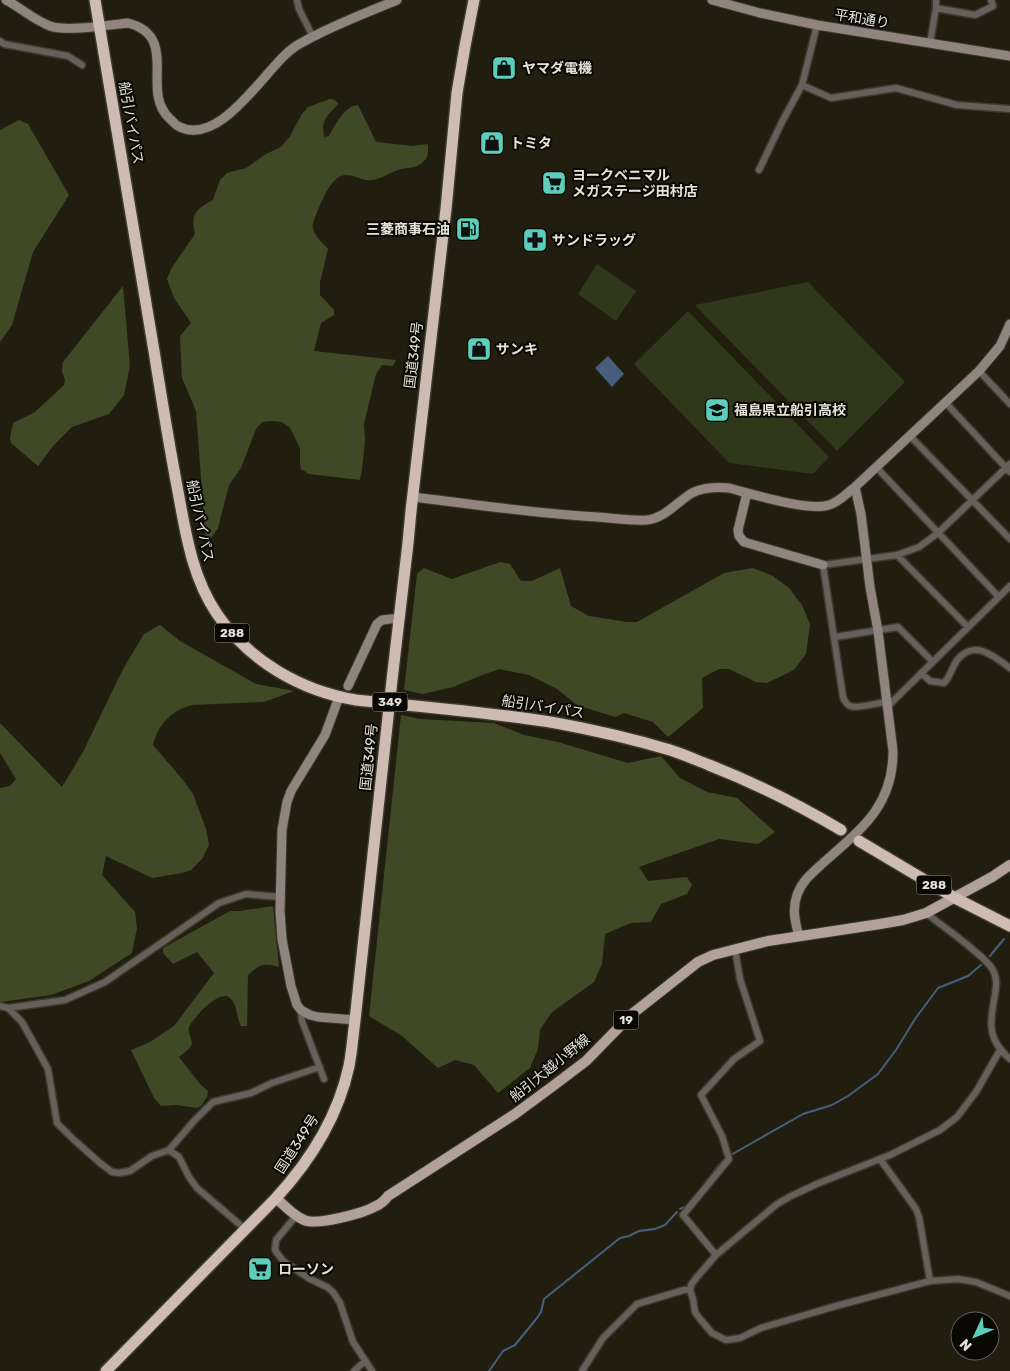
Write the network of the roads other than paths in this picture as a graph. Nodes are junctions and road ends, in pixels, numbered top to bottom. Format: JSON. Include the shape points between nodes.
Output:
{"nodes":[{"id":1,"x":6,"y":0,"type":"edge"},
{"id":2,"x":95,"y":0,"type":"edge"},
{"id":3,"x":297,"y":0,"type":"edge"},
{"id":4,"x":397,"y":0,"type":"edge"},
{"id":5,"x":474,"y":0,"type":"edge"},
{"id":6,"x":712,"y":0,"type":"edge"},
{"id":7,"x":936,"y":0,"type":"edge"},
{"id":8,"x":991,"y":0,"type":"edge"},
{"id":9,"x":936,"y":8,"type":"junction"},
{"id":10,"x":817,"y":25,"type":"junction"},
{"id":11,"x":99,"y":26,"type":"junction"},
{"id":12,"x":313,"y":37,"type":"junction"},
{"id":13,"x":0,"y":41,"type":"edge"},
{"id":14,"x":930,"y":43,"type":"junction"},
{"id":15,"x":1010,"y":56,"type":"edge"},
{"id":16,"x":82,"y":65,"type":"dead end"},
{"id":17,"x":802,"y":85,"type":"junction"},
{"id":18,"x":1010,"y":109,"type":"edge"},
{"id":19,"x":759,"y":170,"type":"dead end"},
{"id":20,"x":1009,"y":329,"type":"edge"},
{"id":21,"x":979,"y":371,"type":"junction"},
{"id":22,"x":945,"y":402,"type":"junction"},
{"id":23,"x":1010,"y":404,"type":"edge"},
{"id":24,"x":909,"y":436,"type":"junction"},
{"id":25,"x":877,"y":468,"type":"junction"},
{"id":26,"x":1009,"y":468,"type":"edge"},
{"id":27,"x":855,"y":487,"type":"junction"},
{"id":28,"x":747,"y":493,"type":"junction"},
{"id":29,"x":412,"y":497,"type":"junction"},
{"id":30,"x":972,"y":500,"type":"junction"},
{"id":31,"x":938,"y":534,"type":"junction"},
{"id":32,"x":1010,"y":539,"type":"edge"},
{"id":33,"x":897,"y":555,"type":"junction"},
{"id":34,"x":867,"y":560,"type":"junction"},
{"id":35,"x":824,"y":565,"type":"junction"},
{"id":36,"x":1010,"y":586,"type":"edge"},
{"id":37,"x":999,"y":597,"type":"junction"},
{"id":38,"x":400,"y":618,"type":"junction"},
{"id":39,"x":968,"y":628,"type":"junction"},
{"id":40,"x":878,"y":631,"type":"junction"},
{"id":41,"x":835,"y":638,"type":"junction"},
{"id":42,"x":932,"y":661,"type":"junction"},
{"id":43,"x":1010,"y":668,"type":"edge"},
{"id":44,"x":921,"y":673,"type":"junction"},
{"id":45,"x":348,"y":686,"type":"dead end"},
{"id":46,"x":339,"y":697,"type":"junction"},
{"id":47,"x":390,"y":703,"type":"junction"},
{"id":48,"x":887,"y":704,"type":"junction"},
{"id":49,"x":841,"y":830,"type":"dead end"},
{"id":50,"x":859,"y":841,"type":"dead end"},
{"id":51,"x":1010,"y":865,"type":"edge"},
{"id":52,"x":280,"y":897,"type":"junction"},
{"id":53,"x":955,"y":898,"type":"junction"},
{"id":54,"x":926,"y":913,"type":"junction"},
{"id":55,"x":1010,"y":926,"type":"edge"},
{"id":56,"x":799,"y":936,"type":"junction"},
{"id":57,"x":735,"y":949,"type":"junction"},
{"id":58,"x":0,"y":1006,"type":"edge"},
{"id":59,"x":8,"y":1008,"type":"junction"},
{"id":60,"x":301,"y":1010,"type":"junction"},
{"id":61,"x":355,"y":1020,"type":"junction"},
{"id":62,"x":1000,"y":1050,"type":"junction"},
{"id":63,"x":1010,"y":1059,"type":"edge"},
{"id":64,"x":320,"y":1067,"type":"junction"},
{"id":65,"x":324,"y":1079,"type":"dead end"},
{"id":66,"x":169,"y":1150,"type":"junction"},
{"id":67,"x":880,"y":1159,"type":"junction"},
{"id":68,"x":276,"y":1198,"type":"junction"},
{"id":69,"x":296,"y":1216,"type":"junction"},
{"id":70,"x":245,"y":1229,"type":"junction"},
{"id":71,"x":716,"y":1254,"type":"junction"},
{"id":72,"x":930,"y":1281,"type":"junction"},
{"id":73,"x":690,"y":1290,"type":"junction"},
{"id":74,"x":1010,"y":1296,"type":"edge"},
{"id":75,"x":365,"y":1361,"type":"junction"},
{"id":76,"x":106,"y":1371,"type":"edge"},
{"id":77,"x":354,"y":1371,"type":"edge"},
{"id":78,"x":372,"y":1371,"type":"edge"},
{"id":79,"x":582,"y":1371,"type":"edge"}],
"edges":[{"from":1,"to":11,"type":"street","via":[[52,27]]},
{"from":2,"to":11,"type":"highway","name":"船引バイパス","number":"288"},
{"from":3,"to":12,"type":"street"},
{"from":4,"to":12,"type":"street"},
{"from":5,"to":29,"type":"highway","name":"国道349号","number":"349","via":[[457,94]]},
{"from":6,"to":10,"type":"street","name":"平和通り"},
{"from":7,"to":9,"type":"street"},
{"from":8,"to":9,"type":"street","via":[[993,6],[975,14]]},
{"from":9,"to":14,"type":"street"},
{"from":10,"to":14,"type":"street","name":"平和通り"},
{"from":10,"to":17,"type":"street"},
{"from":11,"to":12,"type":"street","via":[[128,23],[153,39],[157,51],[157,93],[164,113],[178,126],[195,131],[214,126],[228,116],[284,55]]},
{"from":11,"to":46,"type":"highway","name":"船引バイパス","number":"288","via":[[164,414],[195,569],[217,613],[250,651],[274,669],[306,686]]},
{"from":13,"to":16,"type":"street","via":[[68,56]]},
{"from":14,"to":15,"type":"street","name":"平和通り"},
{"from":17,"to":18,"type":"street","via":[[831,98],[896,88],[957,105]]},
{"from":17,"to":19,"type":"street"},
{"from":20,"to":21,"type":"street","via":[[1000,346]]},
{"from":21,"to":22,"type":"street"},
{"from":21,"to":23,"type":"street"},
{"from":22,"to":24,"type":"street"},
{"from":22,"to":26,"type":"street"},
{"from":24,"to":25,"type":"street"},
{"from":24,"to":30,"type":"street"},
{"from":25,"to":27,"type":"street"},
{"from":25,"to":31,"type":"street"},
{"from":26,"to":30,"type":"street"},
{"from":27,"to":28,"type":"street","via":[[840,499],[819,507]]},
{"from":27,"to":34,"type":"street"},
{"from":28,"to":29,"type":"street","via":[[729,488],[706,488],[650,519],[627,520]]},
{"from":28,"to":35,"type":"street","via":[[738,530],[744,542]]},
{"from":29,"to":38,"type":"highway","name":"国道349号","number":"349"},
{"from":30,"to":31,"type":"street"},
{"from":30,"to":32,"type":"street"},
{"from":31,"to":33,"type":"street","via":[[919,547]]},
{"from":31,"to":37,"type":"street"},
{"from":33,"to":34,"type":"street"},
{"from":33,"to":39,"type":"street"},
{"from":34,"to":35,"type":"street"},
{"from":34,"to":40,"type":"street"},
{"from":35,"to":41,"type":"street"},
{"from":36,"to":37,"type":"street"},
{"from":37,"to":39,"type":"street"},
{"from":38,"to":45,"type":"street","via":[[387,618],[377,624]]},
{"from":38,"to":47,"type":"highway","name":"国道349号","number":"349"},
{"from":39,"to":42,"type":"street"},
{"from":40,"to":41,"type":"street"},
{"from":40,"to":42,"type":"street","via":[[898,627]]},
{"from":40,"to":48,"type":"street"},
{"from":41,"to":48,"type":"street","via":[[842,697],[846,703],[850,706]]},
{"from":42,"to":44,"type":"street"},
{"from":43,"to":44,"type":"street","via":[[990,653],[973,650],[958,660],[944,683],[930,681]]},
{"from":44,"to":48,"type":"street"},
{"from":46,"to":47,"type":"highway","name":"船引バイパス","number":"288"},
{"from":46,"to":52,"type":"street","via":[[325,735],[287,802],[282,830]]},
{"from":47,"to":49,"type":"highway","name":"船引バイパス","number":"288","via":[[556,723],[672,751],[735,775]]},
{"from":47,"to":61,"type":"highway","name":"国道349号","number":"349"},
{"from":48,"to":56,"type":"street","via":[[893,764],[886,792],[872,817],[803,883],[797,894],[794,917]]},
{"from":50,"to":53,"type":"highway","number":"288"},
{"from":51,"to":53,"type":"main road","name":"船引大越小野線","number":"19"},
{"from":52,"to":59,"type":"street","via":[[246,894],[219,903],[105,982],[65,1000]]},
{"from":52,"to":60,"type":"street","via":[[285,957],[294,997]]},
{"from":53,"to":54,"type":"main road","name":"船引大越小野線","number":"19"},
{"from":53,"to":55,"type":"highway","number":"288"},
{"from":54,"to":56,"type":"main road","name":"船引大越小野線","number":"19","via":[[903,920]]},
{"from":54,"to":62,"type":"street","via":[[979,955],[993,971],[997,982],[991,1026]]},
{"from":56,"to":57,"type":"main road","name":"船引大越小野線","number":"19"},
{"from":57,"to":69,"type":"main road","name":"船引大越小野線","number":"19","via":[[698,962],[632,1014],[586,1061],[527,1106],[376,1206],[320,1222]]},
{"from":57,"to":71,"type":"street","via":[[740,979],[760,1041],[734,1059],[701,1095],[722,1136],[729,1159],[683,1215]]},
{"from":58,"to":59,"type":"street"},
{"from":59,"to":66,"type":"street","via":[[22,1022],[48,1069],[57,1123],[73,1139],[112,1172],[119,1173],[130,1171],[152,1156]]},
{"from":60,"to":61,"type":"street","via":[[318,1017]]},
{"from":60,"to":64,"type":"street","via":[[302,1021]]},
{"from":61,"to":68,"type":"highway","name":"国道349号","number":"349","via":[[349,1065],[331,1121],[305,1164]]},
{"from":62,"to":63,"type":"street"},
{"from":62,"to":67,"type":"street","via":[[957,1117],[923,1140]]},
{"from":64,"to":65,"type":"street"},
{"from":64,"to":66,"type":"street","via":[[250,1093],[213,1102]]},
{"from":66,"to":70,"type":"street","via":[[179,1157],[197,1188]]},
{"from":67,"to":71,"type":"street","via":[[790,1196]]},
{"from":67,"to":72,"type":"street","via":[[916,1209]]},
{"from":68,"to":69,"type":"main road","name":"船引大越小野線","number":"19"},
{"from":68,"to":70,"type":"highway","name":"国道349号","number":"349"},
{"from":69,"to":75,"type":"street","via":[[276,1240],[275,1250],[283,1261],[333,1292],[353,1342]]},
{"from":70,"to":76,"type":"highway","name":"国道349号","number":"349"},
{"from":71,"to":73,"type":"street"},
{"from":72,"to":73,"type":"street","via":[[726,1340],[712,1333],[695,1312]]},
{"from":72,"to":74,"type":"street","via":[[958,1279],[976,1282]]},
{"from":73,"to":79,"type":"street","via":[[637,1304],[603,1338]]},
{"from":75,"to":77,"type":"street"},
{"from":75,"to":78,"type":"street"}]}
